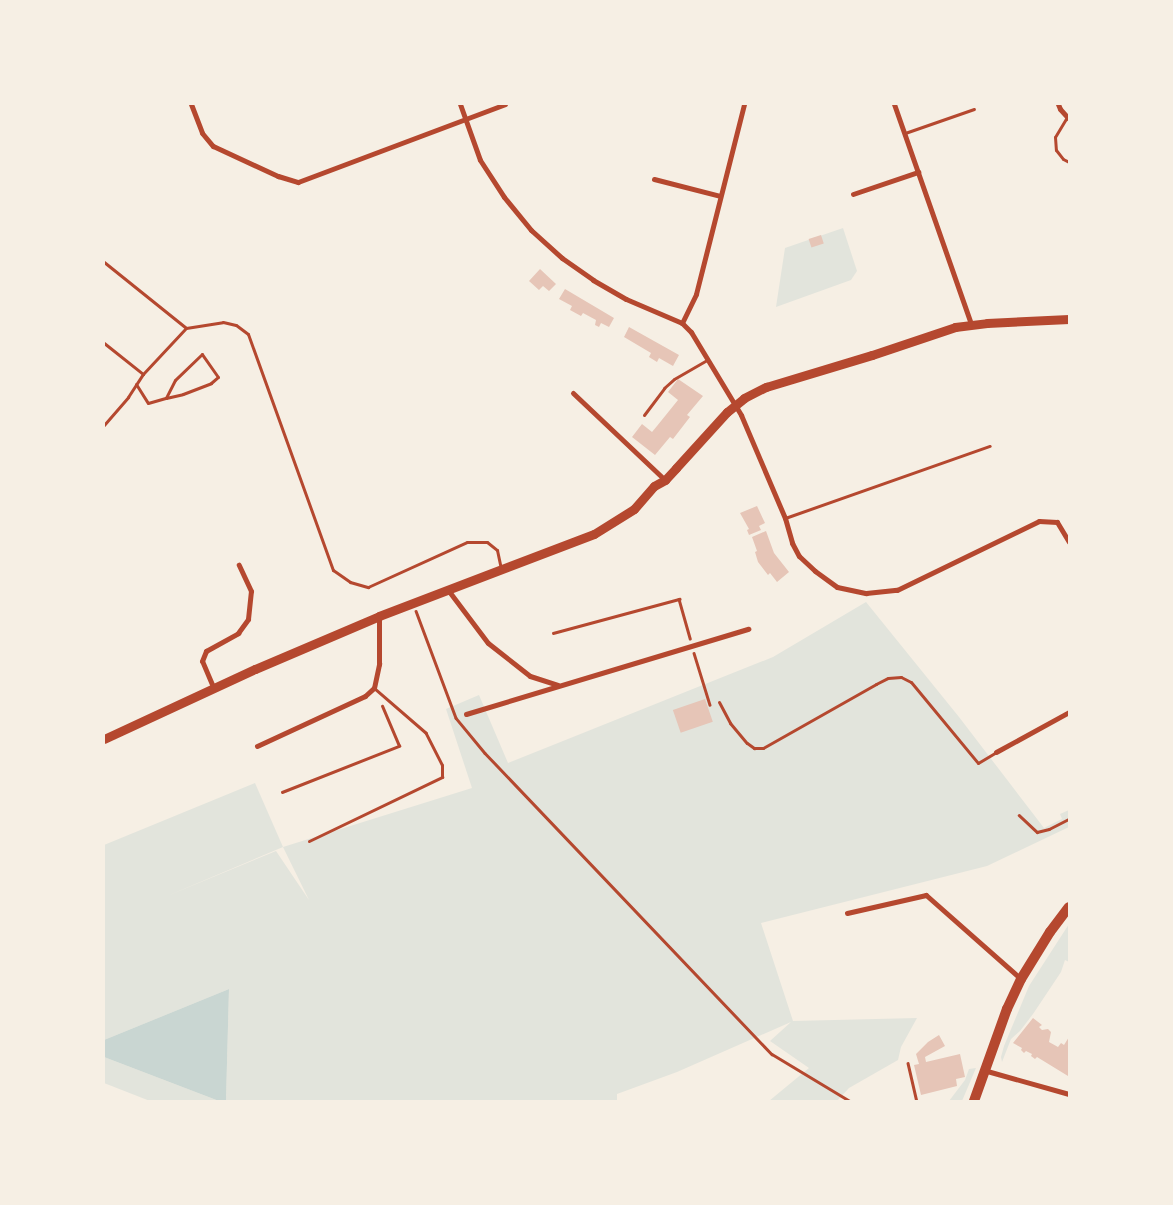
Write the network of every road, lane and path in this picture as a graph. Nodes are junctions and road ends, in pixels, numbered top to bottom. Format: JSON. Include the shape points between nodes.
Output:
{"nodes":[{"id":1,"x":191,"y":104,"type":"edge"},
{"id":2,"x":460,"y":104,"type":"edge"},
{"id":3,"x":504,"y":104,"type":"edge"},
{"id":4,"x":744,"y":104,"type":"edge"},
{"id":5,"x":894,"y":104,"type":"edge"},
{"id":6,"x":1058,"y":104,"type":"edge"},
{"id":7,"x":974,"y":109,"type":"dead end"},
{"id":8,"x":465,"y":118,"type":"junction"},
{"id":9,"x":1068,"y":118,"type":"edge"},
{"id":10,"x":904,"y":133,"type":"junction"},
{"id":11,"x":1069,"y":162,"type":"edge"},
{"id":12,"x":918,"y":172,"type":"junction"},
{"id":13,"x":654,"y":180,"type":"dead end"},
{"id":14,"x":853,"y":194,"type":"dead end"},
{"id":15,"x":720,"y":196,"type":"junction"},
{"id":16,"x":104,"y":262,"type":"edge"},
{"id":17,"x":1069,"y":320,"type":"edge"},
{"id":18,"x":682,"y":323,"type":"junction"},
{"id":19,"x":971,"y":324,"type":"junction"},
{"id":20,"x":186,"y":328,"type":"junction"},
{"id":21,"x":104,"y":343,"type":"edge"},
{"id":22,"x":708,"y":360,"type":"junction"},
{"id":23,"x":143,"y":374,"type":"junction"},
{"id":24,"x":136,"y":384,"type":"junction"},
{"id":25,"x":573,"y":392,"type":"dead end"},
{"id":26,"x":166,"y":398,"type":"junction"},
{"id":27,"x":734,"y":405,"type":"junction"},
{"id":28,"x":644,"y":415,"type":"dead end"},
{"id":29,"x":104,"y":425,"type":"edge"},
{"id":30,"x":990,"y":446,"type":"dead end"},
{"id":31,"x":665,"y":480,"type":"junction"},
{"id":32,"x":785,"y":518,"type":"junction"},
{"id":33,"x":1069,"y":542,"type":"edge"},
{"id":34,"x":239,"y":565,"type":"dead end"},
{"id":35,"x":501,"y":570,"type":"junction"},
{"id":36,"x":448,"y":590,"type":"junction"},
{"id":37,"x":412,"y":603,"type":"junction"},
{"id":38,"x":379,"y":616,"type":"junction"},
{"id":39,"x":748,"y":629,"type":"dead end"},
{"id":40,"x":553,"y":633,"type":"dead end"},
{"id":41,"x":692,"y":646,"type":"junction"},
{"id":42,"x":560,"y":685,"type":"junction"},
{"id":43,"x":374,"y":688,"type":"junction"},
{"id":44,"x":214,"y":689,"type":"junction"},
{"id":45,"x":719,"y":702,"type":"dead end"},
{"id":46,"x":710,"y":705,"type":"dead end"},
{"id":47,"x":1069,"y":712,"type":"edge"},
{"id":48,"x":466,"y":714,"type":"dead end"},
{"id":49,"x":104,"y":739,"type":"edge"},
{"id":50,"x":257,"y":746,"type":"dead end"},
{"id":51,"x":996,"y":752,"type":"joint"},
{"id":52,"x":282,"y":792,"type":"dead end"},
{"id":53,"x":1019,"y":815,"type":"dead end"},
{"id":54,"x":1069,"y":819,"type":"edge"},
{"id":55,"x":309,"y":841,"type":"dead end"},
{"id":56,"x":1069,"y":907,"type":"edge"},
{"id":57,"x":847,"y":913,"type":"dead end"},
{"id":58,"x":1021,"y":979,"type":"junction"},
{"id":59,"x":908,"y":1063,"type":"dead end"},
{"id":60,"x":987,"y":1071,"type":"junction"},
{"id":61,"x":1069,"y":1094,"type":"edge"},
{"id":62,"x":850,"y":1101,"type":"edge"},
{"id":63,"x":918,"y":1101,"type":"edge"},
{"id":64,"x":974,"y":1101,"type":"edge"}],
"edges":[{"from":1,"to":8,"type":"street","via":[[202,134],[213,146],[298,182]]},
{"from":2,"to":8,"type":"street"},
{"from":3,"to":8,"type":"street"},
{"from":4,"to":15,"type":"street"},
{"from":5,"to":10,"type":"street"},
{"from":6,"to":9,"type":"street"},
{"from":7,"to":10,"type":"lane"},
{"from":8,"to":18,"type":"street","via":[[478,154],[495,184],[544,243],[573,267],[611,291]]},
{"from":9,"to":11,"type":"lane","via":[[1055,137],[1056,150]]},
{"from":10,"to":12,"type":"street"},
{"from":12,"to":14,"type":"street"},
{"from":12,"to":19,"type":"street"},
{"from":13,"to":15,"type":"street"},
{"from":15,"to":18,"type":"street","via":[[696,294]]},
{"from":16,"to":20,"type":"lane"},
{"from":17,"to":19,"type":"street"},
{"from":18,"to":22,"type":"street","via":[[693,334]]},
{"from":19,"to":27,"type":"street","via":[[777,383]]},
{"from":20,"to":23,"type":"lane"},
{"from":20,"to":35,"type":"lane","via":[[223,322],[236,325],[248,334],[333,570],[350,582],[368,587],[467,542],[487,542],[497,550]]},
{"from":21,"to":23,"type":"lane"},
{"from":22,"to":27,"type":"street"},
{"from":22,"to":28,"type":"lane","via":[[674,379]]},
{"from":23,"to":24,"type":"lane"},
{"from":24,"to":26,"type":"lane","via":[[148,403]]},
{"from":24,"to":29,"type":"lane"},
{"from":25,"to":31,"type":"street"},
{"from":26,"to":26,"type":"lane","via":[[211,383],[218,377],[202,354],[175,380]]},
{"from":27,"to":31,"type":"street"},
{"from":27,"to":32,"type":"street","via":[[742,415]]},
{"from":30,"to":32,"type":"lane"},
{"from":31,"to":35,"type":"street","via":[[654,486],[634,509],[594,534]]},
{"from":32,"to":33,"type":"street","via":[[792,544],[806,564],[837,587],[866,593],[897,590],[1039,521],[1057,522]]},
{"from":34,"to":44,"type":"street","via":[[251,591],[248,619],[238,633],[206,651],[202,660]]},
{"from":35,"to":36,"type":"street"},
{"from":36,"to":37,"type":"street"},
{"from":36,"to":42,"type":"street","via":[[488,643],[530,676]]},
{"from":37,"to":38,"type":"street"},
{"from":37,"to":62,"type":"path","via":[[456,718],[485,753],[772,1054]]},
{"from":38,"to":43,"type":"street","via":[[379,664]]},
{"from":38,"to":44,"type":"street"},
{"from":39,"to":41,"type":"street"},
{"from":40,"to":41,"type":"path","via":[[679,600]]},
{"from":41,"to":42,"type":"street"},
{"from":41,"to":46,"type":"path"},
{"from":42,"to":48,"type":"street"},
{"from":43,"to":50,"type":"street","via":[[366,696]]},
{"from":43,"to":52,"type":"path","via":[[399,746]]},
{"from":43,"to":55,"type":"lane","via":[[426,733],[443,769],[442,777]]},
{"from":44,"to":49,"type":"street"},
{"from":45,"to":51,"type":"lane","via":[[730,723],[747,743],[754,748],[763,748],[876,684],[888,678],[901,677],[911,682],[978,763]]},
{"from":47,"to":51,"type":"street"},
{"from":53,"to":54,"type":"path","via":[[1037,832]]},
{"from":56,"to":58,"type":"main road"},
{"from":57,"to":58,"type":"street","via":[[926,895]]},
{"from":58,"to":60,"type":"main road","via":[[1006,1009]]},
{"from":59,"to":63,"type":"path"},
{"from":60,"to":61,"type":"street"},
{"from":60,"to":64,"type":"main road"}]}
